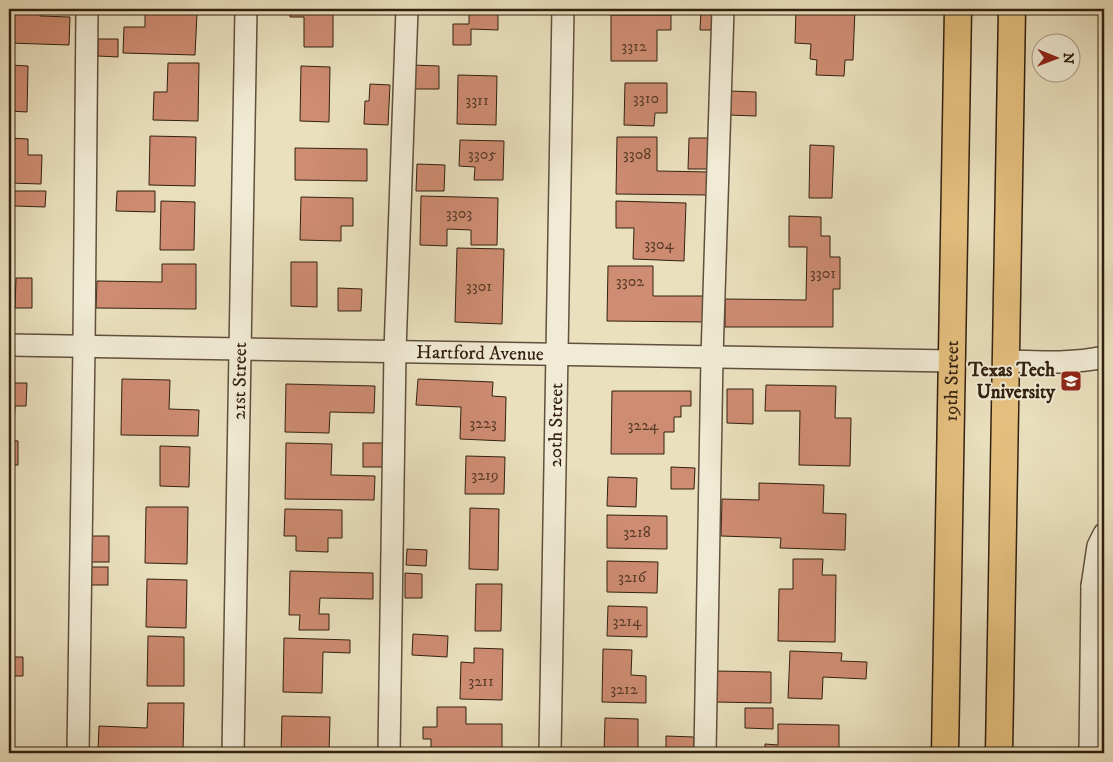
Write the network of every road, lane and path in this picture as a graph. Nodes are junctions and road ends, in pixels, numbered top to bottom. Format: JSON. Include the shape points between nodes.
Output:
{"nodes":[{"id":1,"x":87,"y":9,"type":"edge"},
{"id":2,"x":246,"y":9,"type":"edge"},
{"id":3,"x":406,"y":9,"type":"edge"},
{"id":4,"x":564,"y":9,"type":"edge"},
{"id":5,"x":723,"y":9,"type":"edge"},
{"id":6,"x":958,"y":9,"type":"edge"},
{"id":7,"x":1012,"y":9,"type":"edge"},
{"id":8,"x":9,"y":344,"type":"edge"},
{"id":9,"x":84,"y":346,"type":"junction"},
{"id":10,"x":240,"y":349,"type":"junction"},
{"id":11,"x":395,"y":351,"type":"junction"},
{"id":12,"x":557,"y":354,"type":"junction"},
{"id":13,"x":712,"y":357,"type":"junction"},
{"id":14,"x":1104,"y":357,"type":"edge"},
{"id":15,"x":951,"y":361,"type":"junction"},
{"id":16,"x":1006,"y":361,"type":"junction"},
{"id":17,"x":1104,"y":534,"type":"edge"},
{"id":18,"x":1098,"y":585,"type":"edge"},
{"id":19,"x":78,"y":753,"type":"edge"},
{"id":20,"x":233,"y":753,"type":"edge"},
{"id":21,"x":390,"y":753,"type":"edge"},
{"id":22,"x":550,"y":753,"type":"edge"},
{"id":23,"x":705,"y":753,"type":"edge"},
{"id":24,"x":945,"y":753,"type":"edge"},
{"id":25,"x":1000,"y":753,"type":"edge"},
{"id":26,"x":1090,"y":753,"type":"edge"}],
"edges":[{"from":1,"to":9,"type":"street"},
{"from":2,"to":10,"type":"street","name":"21st Street"},
{"from":3,"to":11,"type":"street"},
{"from":4,"to":12,"type":"street","name":"20th Street"},
{"from":5,"to":13,"type":"street"},
{"from":6,"to":15,"type":"main road","name":"19th Street"},
{"from":7,"to":16,"type":"main road"},
{"from":8,"to":9,"type":"street","name":"Hartford Avenue"},
{"from":9,"to":10,"type":"street","name":"Hartford Avenue"},
{"from":9,"to":19,"type":"street"},
{"from":10,"to":11,"type":"street","name":"Hartford Avenue"},
{"from":10,"to":20,"type":"street","name":"21st Street"},
{"from":11,"to":12,"type":"street","name":"Hartford Avenue"},
{"from":11,"to":21,"type":"street"},
{"from":12,"to":13,"type":"street","name":"Hartford Avenue"},
{"from":12,"to":22,"type":"street","name":"20th Street"},
{"from":13,"to":15,"type":"street","name":"Hartford Avenue"},
{"from":13,"to":23,"type":"street"},
{"from":14,"to":16,"type":"street","via":[[1067,362]]},
{"from":15,"to":24,"type":"main road","name":"19th Street"},
{"from":16,"to":25,"type":"main road"},
{"from":17,"to":18,"type":"street","via":[[1098,546]]},
{"from":18,"to":26,"type":"street"}]}
